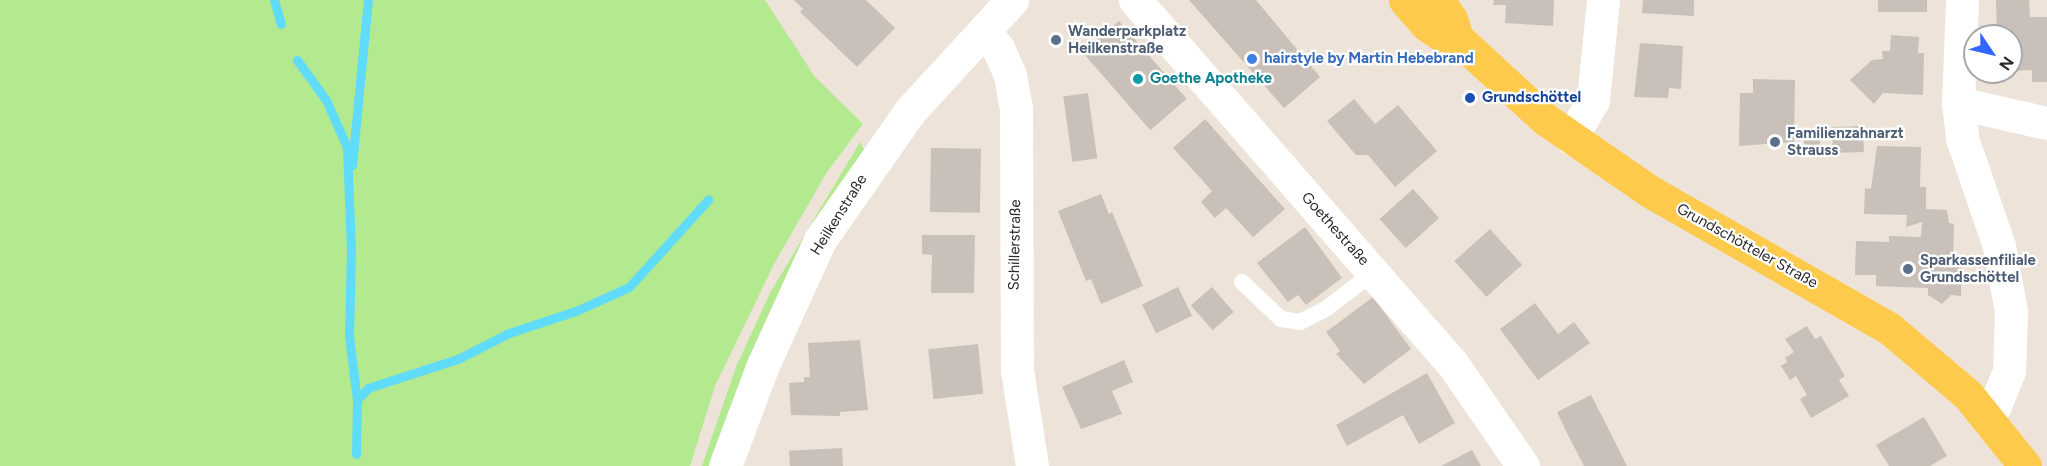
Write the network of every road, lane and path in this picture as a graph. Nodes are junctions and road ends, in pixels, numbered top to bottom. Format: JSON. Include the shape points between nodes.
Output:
{"nodes":[{"id":1,"x":1012,"y":0,"type":"edge"},
{"id":2,"x":1135,"y":0,"type":"edge"},
{"id":3,"x":1405,"y":0,"type":"edge"},
{"id":4,"x":1438,"y":0,"type":"edge"},
{"id":5,"x":1603,"y":0,"type":"edge"},
{"id":6,"x":1962,"y":0,"type":"edge"},
{"id":7,"x":984,"y":31,"type":"junction"},
{"id":8,"x":1457,"y":38,"type":"junction"},
{"id":9,"x":1958,"y":103,"type":"junction"},
{"id":10,"x":2047,"y":123,"type":"edge"},
{"id":11,"x":1571,"y":138,"type":"junction"},
{"id":12,"x":1374,"y":272,"type":"junction"},
{"id":13,"x":1242,"y":282,"type":"dead end"},
{"id":14,"x":1986,"y":415,"type":"junction"},
{"id":15,"x":725,"y":466,"type":"edge"},
{"id":16,"x":1032,"y":466,"type":"edge"},
{"id":17,"x":1523,"y":466,"type":"edge"},
{"id":18,"x":2025,"y":466,"type":"edge"}],
"edges":[{"from":1,"to":7,"type":"street","name":"Heilkenstraße"},
{"from":2,"to":12,"type":"street","name":"Goethestraße"},
{"from":3,"to":8,"type":"main road","name":"Grundschötteler Straße","via":[[1427,25],[1442,35]]},
{"from":4,"to":8,"type":"main road","name":"Grundschötteler Straße","via":[[1451,19]]},
{"from":5,"to":11,"type":"street","via":[[1593,100]]},
{"from":6,"to":9,"type":"street"},
{"from":7,"to":15,"type":"street","name":"Heilkenstraße","via":[[881,148],[820,240],[763,365]]},
{"from":7,"to":16,"type":"street","name":"Schillerstraße","via":[[998,48],[1010,75],[1016,108],[1017,370]]},
{"from":8,"to":11,"type":"main road","name":"Grundschötteler Straße"},
{"from":9,"to":10,"type":"street"},
{"from":9,"to":14,"type":"street","via":[[1962,138],[1999,246],[2011,311],[2009,371],[1995,405]]},
{"from":11,"to":14,"type":"main road","name":"Grundschötteler Straße","via":[[1660,197],[1890,329],[1937,366]]},
{"from":12,"to":13,"type":"lane","via":[[1327,308],[1300,322],[1281,319]]},
{"from":12,"to":17,"type":"street","name":"Goethestraße","via":[[1452,363]]},
{"from":14,"to":18,"type":"main road","name":"Grundschötteler Straße"}]}
